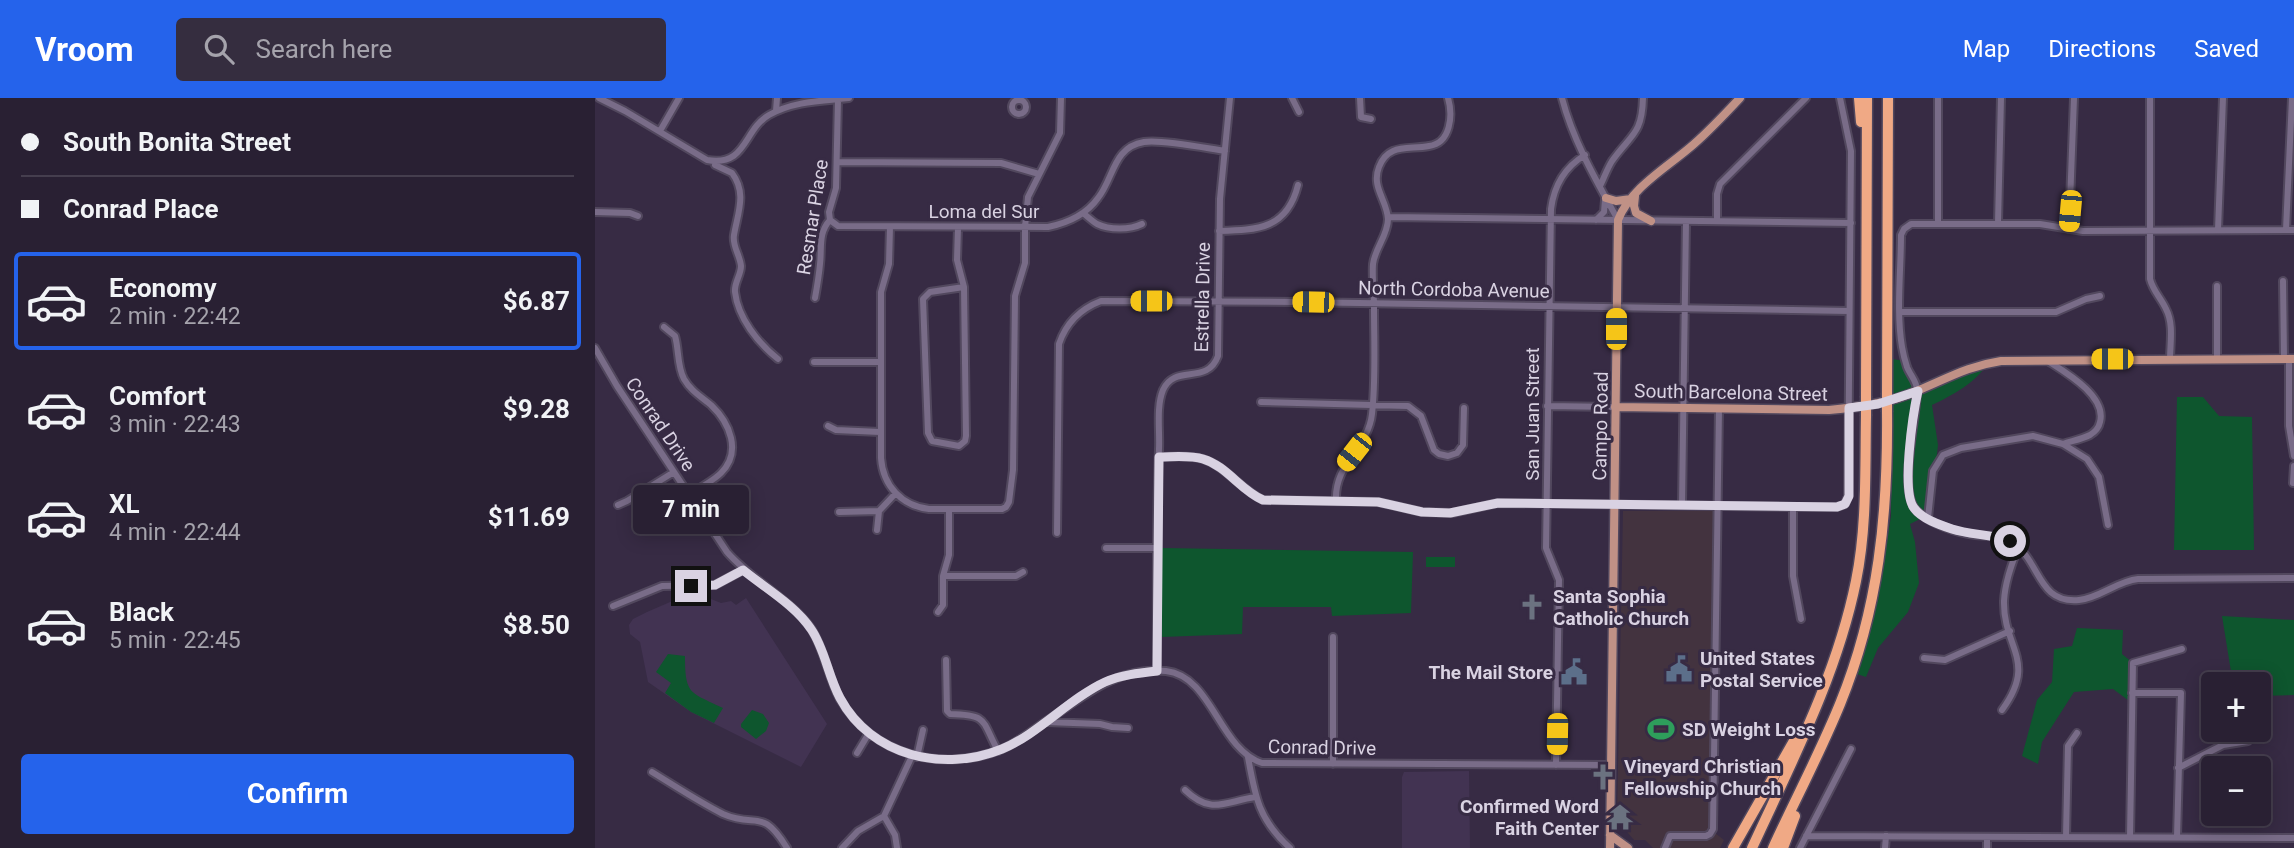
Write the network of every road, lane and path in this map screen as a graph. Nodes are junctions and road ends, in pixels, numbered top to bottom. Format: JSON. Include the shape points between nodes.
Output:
{"nodes":[{"id":1,"x":599,"y":98,"type":"edge"},
{"id":2,"x":679,"y":98,"type":"edge"},
{"id":3,"x":777,"y":98,"type":"edge"},
{"id":4,"x":849,"y":98,"type":"edge"},
{"id":5,"x":1061,"y":98,"type":"edge"},
{"id":6,"x":1230,"y":98,"type":"edge"},
{"id":7,"x":1292,"y":98,"type":"edge"},
{"id":8,"x":1360,"y":98,"type":"edge"},
{"id":9,"x":1448,"y":98,"type":"edge"},
{"id":10,"x":1562,"y":98,"type":"edge"},
{"id":11,"x":1643,"y":98,"type":"edge"},
{"id":12,"x":1740,"y":98,"type":"edge"},
{"id":13,"x":1806,"y":98,"type":"edge"},
{"id":14,"x":1839,"y":98,"type":"edge"},
{"id":15,"x":1859,"y":98,"type":"edge"},
{"id":16,"x":1867,"y":98,"type":"edge"},
{"id":17,"x":1888,"y":98,"type":"edge"},
{"id":18,"x":1938,"y":98,"type":"edge"},
{"id":19,"x":2001,"y":98,"type":"edge"},
{"id":20,"x":2074,"y":98,"type":"edge"},
{"id":21,"x":2150,"y":98,"type":"edge"},
{"id":22,"x":2223,"y":98,"type":"edge"},
{"id":23,"x":2292,"y":98,"type":"edge"},
{"id":24,"x":838,"y":99,"type":"edge"},
{"id":25,"x":776,"y":111,"type":"junction"},
{"id":26,"x":1299,"y":112,"type":"dead end"},
{"id":27,"x":1371,"y":119,"type":"dead end"},
{"id":28,"x":660,"y":131,"type":"junction"},
{"id":29,"x":1225,"y":150,"type":"junction"},
{"id":30,"x":1584,"y":155,"type":"junction"},
{"id":31,"x":717,"y":161,"type":"junction"},
{"id":32,"x":837,"y":162,"type":"junction"},
{"id":33,"x":1039,"y":174,"type":"junction"},
{"id":34,"x":1299,"y":185,"type":"dead end"},
{"id":35,"x":1600,"y":186,"type":"junction"},
{"id":36,"x":1867,"y":195,"type":"junction"},
{"id":37,"x":1605,"y":197,"type":"junction"},
{"id":38,"x":1633,"y":197,"type":"junction"},
{"id":39,"x":595,"y":212,"type":"edge"},
{"id":40,"x":1083,"y":213,"type":"junction"},
{"id":41,"x":638,"y":216,"type":"dead end"},
{"id":42,"x":1388,"y":217,"type":"junction"},
{"id":43,"x":1551,"y":219,"type":"junction"},
{"id":44,"x":830,"y":220,"type":"junction"},
{"id":45,"x":1596,"y":220,"type":"junction"},
{"id":46,"x":1618,"y":220,"type":"junction"},
{"id":47,"x":1651,"y":221,"type":"junction"},
{"id":48,"x":1686,"y":221,"type":"junction"},
{"id":49,"x":1717,"y":222,"type":"junction"},
{"id":50,"x":1851,"y":223,"type":"junction"},
{"id":51,"x":1998,"y":223,"type":"junction"},
{"id":52,"x":1142,"y":224,"type":"dead end"},
{"id":53,"x":1938,"y":224,"type":"junction"},
{"id":54,"x":890,"y":227,"type":"junction"},
{"id":55,"x":958,"y":227,"type":"junction"},
{"id":56,"x":1025,"y":227,"type":"junction"},
{"id":57,"x":2069,"y":229,"type":"junction"},
{"id":58,"x":2294,"y":229,"type":"edge"},
{"id":59,"x":1219,"y":230,"type":"junction"},
{"id":60,"x":2218,"y":230,"type":"junction"},
{"id":61,"x":2286,"y":230,"type":"junction"},
{"id":62,"x":2150,"y":231,"type":"junction"},
{"id":63,"x":2283,"y":281,"type":"dead end"},
{"id":64,"x":2217,"y":286,"type":"dead end"},
{"id":65,"x":964,"y":287,"type":"junction"},
{"id":66,"x":2101,"y":296,"type":"dead end"},
{"id":67,"x":815,"y":298,"type":"dead end"},
{"id":68,"x":1220,"y":301,"type":"junction"},
{"id":69,"x":1374,"y":304,"type":"junction"},
{"id":70,"x":1549,"y":306,"type":"junction"},
{"id":71,"x":1617,"y":307,"type":"junction"},
{"id":72,"x":1685,"y":308,"type":"junction"},
{"id":73,"x":1849,"y":310,"type":"junction"},
{"id":74,"x":1901,"y":312,"type":"junction"},
{"id":75,"x":664,"y":327,"type":"dead end"},
{"id":76,"x":595,"y":348,"type":"edge"},
{"id":77,"x":778,"y":359,"type":"dead end"},
{"id":78,"x":2046,"y":359,"type":"junction"},
{"id":79,"x":2289,"y":359,"type":"edge"},
{"id":80,"x":2170,"y":360,"type":"junction"},
{"id":81,"x":2217,"y":360,"type":"junction"},
{"id":82,"x":814,"y":362,"type":"dead end"},
{"id":83,"x":881,"y":362,"type":"junction"},
{"id":84,"x":1918,"y":391,"type":"junction"},
{"id":85,"x":1261,"y":402,"type":"dead end"},
{"id":86,"x":1372,"y":404,"type":"junction"},
{"id":87,"x":1548,"y":406,"type":"junction"},
{"id":88,"x":1615,"y":407,"type":"junction"},
{"id":89,"x":1464,"y":408,"type":"dead end"},
{"id":90,"x":1683,"y":408,"type":"junction"},
{"id":91,"x":1719,"y":408,"type":"junction"},
{"id":92,"x":1849,"y":408,"type":"junction"},
{"id":93,"x":828,"y":426,"type":"dead end"},
{"id":94,"x":880,"y":432,"type":"junction"},
{"id":95,"x":2063,"y":444,"type":"junction"},
{"id":96,"x":2294,"y":456,"type":"edge"},
{"id":97,"x":1159,"y":457,"type":"junction"},
{"id":98,"x":2294,"y":466,"type":"edge"},
{"id":99,"x":674,"y":472,"type":"junction"},
{"id":100,"x":2294,"y":482,"type":"edge"},
{"id":101,"x":895,"y":494,"type":"junction"},
{"id":102,"x":690,"y":496,"type":"junction"},
{"id":103,"x":1336,"y":501,"type":"junction"},
{"id":104,"x":1547,"y":504,"type":"junction"},
{"id":105,"x":618,"y":505,"type":"dead end"},
{"id":106,"x":1614,"y":505,"type":"junction"},
{"id":107,"x":1682,"y":505,"type":"junction"},
{"id":108,"x":1718,"y":505,"type":"junction"},
{"id":109,"x":1793,"y":507,"type":"junction"},
{"id":110,"x":949,"y":509,"type":"junction"},
{"id":111,"x":880,"y":511,"type":"junction"},
{"id":112,"x":839,"y":512,"type":"dead end"},
{"id":113,"x":1928,"y":519,"type":"junction"},
{"id":114,"x":2108,"y":525,"type":"dead end"},
{"id":115,"x":877,"y":530,"type":"dead end"},
{"id":116,"x":1057,"y":533,"type":"dead end"},
{"id":117,"x":2018,"y":547,"type":"junction"},
{"id":118,"x":1106,"y":548,"type":"dead end"},
{"id":119,"x":1157,"y":548,"type":"junction"},
{"id":120,"x":743,"y":570,"type":"junction"},
{"id":121,"x":1023,"y":572,"type":"dead end"},
{"id":122,"x":943,"y":576,"type":"junction"},
{"id":123,"x":2294,"y":578,"type":"edge"},
{"id":124,"x":613,"y":606,"type":"dead end"},
{"id":125,"x":938,"y":612,"type":"dead end"},
{"id":126,"x":1801,"y":619,"type":"dead end"},
{"id":127,"x":2010,"y":631,"type":"junction"},
{"id":128,"x":1333,"y":637,"type":"dead end"},
{"id":129,"x":2182,"y":649,"type":"dead end"},
{"id":130,"x":1924,"y":658,"type":"dead end"},
{"id":131,"x":946,"y":660,"type":"dead end"},
{"id":132,"x":1157,"y":671,"type":"junction"},
{"id":133,"x":2132,"y":693,"type":"junction"},
{"id":134,"x":1821,"y":695,"type":"junction"},
{"id":135,"x":2002,"y":710,"type":"dead end"},
{"id":136,"x":1044,"y":722,"type":"junction"},
{"id":137,"x":1128,"y":728,"type":"dead end"},
{"id":138,"x":923,"y":730,"type":"dead end"},
{"id":139,"x":869,"y":733,"type":"junction"},
{"id":140,"x":2077,"y":733,"type":"dead end"},
{"id":141,"x":2242,"y":742,"type":"edge"},
{"id":142,"x":1851,"y":749,"type":"dead end"},
{"id":143,"x":998,"y":751,"type":"junction"},
{"id":144,"x":857,"y":753,"type":"dead end"},
{"id":145,"x":915,"y":757,"type":"junction"},
{"id":146,"x":1248,"y":757,"type":"junction"},
{"id":147,"x":1333,"y":764,"type":"junction"},
{"id":148,"x":1556,"y":765,"type":"junction"},
{"id":149,"x":1611,"y":765,"type":"junction"},
{"id":150,"x":2178,"y":768,"type":"junction"},
{"id":151,"x":1811,"y":771,"type":"junction"},
{"id":152,"x":652,"y":772,"type":"dead end"},
{"id":153,"x":1185,"y":790,"type":"dead end"},
{"id":154,"x":1255,"y":797,"type":"junction"},
{"id":155,"x":884,"y":816,"type":"junction"},
{"id":156,"x":1610,"y":835,"type":"junction"},
{"id":157,"x":1806,"y":835,"type":"junction"},
{"id":158,"x":1885,"y":836,"type":"junction"},
{"id":159,"x":1987,"y":837,"type":"junction"},
{"id":160,"x":2056,"y":837,"type":"junction"},
{"id":161,"x":2066,"y":837,"type":"junction"},
{"id":162,"x":2130,"y":837,"type":"junction"},
{"id":163,"x":2177,"y":837,"type":"junction"},
{"id":164,"x":2294,"y":838,"type":"edge"},
{"id":165,"x":2056,"y":846,"type":"edge"},
{"id":166,"x":787,"y":848,"type":"edge"},
{"id":167,"x":842,"y":848,"type":"edge"},
{"id":168,"x":897,"y":848,"type":"edge"},
{"id":169,"x":1290,"y":848,"type":"edge"},
{"id":170,"x":1610,"y":848,"type":"edge"},
{"id":171,"x":1628,"y":848,"type":"edge"},
{"id":172,"x":1665,"y":848,"type":"edge"},
{"id":173,"x":1733,"y":848,"type":"edge"},
{"id":174,"x":1752,"y":848,"type":"edge"},
{"id":175,"x":1773,"y":848,"type":"edge"},
{"id":176,"x":1783,"y":848,"type":"edge"},
{"id":177,"x":1800,"y":848,"type":"edge"},
{"id":178,"x":1885,"y":848,"type":"edge"},
{"id":179,"x":1987,"y":848,"type":"edge"}],
"edges":[{"from":1,"to":28,"type":"street"},
{"from":2,"to":28,"type":"street"},
{"from":3,"to":25,"type":"street"},
{"from":4,"to":24,"type":"street"},
{"from":5,"to":33,"type":"street","via":[[1061,133]]},
{"from":6,"to":29,"type":"street","name":"Estrella Drive"},
{"from":7,"to":26,"type":"street"},
{"from":8,"to":27,"type":"street","via":[[1361,117]]},
{"from":9,"to":42,"type":"street","via":[[1449,124],[1441,141],[1400,148],[1381,163],[1376,184]]},
{"from":10,"to":30,"type":"street"},
{"from":11,"to":35,"type":"street","via":[[1638,129],[1611,163]]},
{"from":12,"to":38,"type":"main road"},
{"from":13,"to":49,"type":"street","via":[[1720,184]]},
{"from":14,"to":50,"type":"street","via":[[1851,152]]},
{"from":15,"to":36,"type":"highway"},
{"from":16,"to":36,"type":"highway"},
{"from":17,"to":151,"type":"highway","bridge":true,"via":[[1885,510],[1864,631]]},
{"from":18,"to":53,"type":"street"},
{"from":19,"to":51,"type":"street"},
{"from":20,"to":57,"type":"street"},
{"from":21,"to":62,"type":"street"},
{"from":22,"to":60,"type":"street"},
{"from":23,"to":61,"type":"street"},
{"from":24,"to":25,"type":"street"},
{"from":24,"to":32,"type":"street","name":"Resmar Place"},
{"from":25,"to":31,"type":"street","via":[[736,155]]},
{"from":28,"to":31,"type":"street","via":[[707,160]]},
{"from":29,"to":40,"type":"street","name":"Loma del Sur","via":[[1149,141],[1135,144],[1117,159],[1103,192]]},
{"from":29,"to":59,"type":"street","name":"Estrella Drive"},
{"from":30,"to":35,"type":"street"},
{"from":30,"to":43,"type":"street","name":"San Juan Street","via":[[1558,184]]},
{"from":31,"to":77,"type":"street","via":[[716,165],[732,173],[741,192],[734,237],[741,267],[734,287],[736,298],[752,331]]},
{"from":32,"to":33,"type":"street","via":[[1001,163]]},
{"from":32,"to":44,"type":"street","name":"Resmar Place"},
{"from":33,"to":56,"type":"street","via":[[1028,197]]},
{"from":34,"to":59,"type":"street","via":[[1288,211],[1272,223],[1254,229]]},
{"from":35,"to":37,"type":"street"},
{"from":36,"to":134,"type":"highway","bridge":true,"via":[[1864,525],[1857,580]]},
{"from":37,"to":38,"type":"main road","via":[[1616,201]]},
{"from":37,"to":45,"type":"street","via":[[1604,212]]},
{"from":37,"to":46,"type":"street"},
{"from":38,"to":46,"type":"main road"},
{"from":38,"to":47,"type":"main road","via":[[1636,214]]},
{"from":39,"to":41,"type":"street"},
{"from":40,"to":52,"type":"street","via":[[1108,227]]},
{"from":40,"to":56,"type":"street","name":"Loma del Sur","via":[[1060,225]]},
{"from":42,"to":43,"type":"street"},
{"from":42,"to":69,"type":"street","via":[[1373,263]]},
{"from":43,"to":45,"type":"street"},
{"from":43,"to":70,"type":"street","name":"San Juan Street"},
{"from":44,"to":54,"type":"street","name":"Loma del Sur","via":[[838,226]]},
{"from":44,"to":67,"type":"street","name":"Resmar Place","via":[[821,237]]},
{"from":45,"to":46,"type":"street"},
{"from":46,"to":47,"type":"street"},
{"from":46,"to":71,"type":"main road","name":"Campo Road"},
{"from":47,"to":48,"type":"street"},
{"from":48,"to":49,"type":"street"},
{"from":48,"to":72,"type":"street"},
{"from":49,"to":50,"type":"street"},
{"from":50,"to":73,"type":"street"},
{"from":51,"to":53,"type":"street"},
{"from":51,"to":57,"type":"street"},
{"from":53,"to":74,"type":"street","via":[[1911,224],[1901,235]]},
{"from":54,"to":55,"type":"street","name":"Loma del Sur"},
{"from":54,"to":83,"type":"street","via":[[889,264],[881,292]]},
{"from":55,"to":56,"type":"street","name":"Loma del Sur"},
{"from":55,"to":65,"type":"street","via":[[957,260]]},
{"from":56,"to":110,"type":"street","via":[[1025,263],[1016,296],[1009,502],[1002,509]]},
{"from":57,"to":62,"type":"street"},
{"from":58,"to":61,"type":"street"},
{"from":59,"to":68,"type":"street","name":"Estrella Drive"},
{"from":60,"to":61,"type":"street"},
{"from":60,"to":62,"type":"street"},
{"from":62,"to":80,"type":"street","via":[[2150,279],[2170,320]]},
{"from":63,"to":79,"type":"street"},
{"from":64,"to":81,"type":"street"},
{"from":65,"to":65,"type":"street","via":[[965,441],[959,446],[932,441],[928,433],[923,299],[930,292]]},
{"from":66,"to":74,"type":"street","via":[[2056,312]]},
{"from":68,"to":69,"type":"street","name":"North Cordoba Avenue"},
{"from":68,"to":97,"type":"street","name":"Estrella Drive","via":[[1216,362],[1206,371],[1174,378],[1163,391]]},
{"from":68,"to":116,"type":"street","name":"North Cordoba Avenue","via":[[1101,301],[1073,319],[1059,344]]},
{"from":69,"to":70,"type":"street","name":"North Cordoba Avenue"},
{"from":69,"to":86,"type":"street"},
{"from":70,"to":71,"type":"street","name":"North Cordoba Avenue"},
{"from":70,"to":87,"type":"street","name":"San Juan Street"},
{"from":71,"to":72,"type":"street","name":"North Cordoba Avenue"},
{"from":71,"to":88,"type":"main road","name":"Campo Road"},
{"from":72,"to":73,"type":"street","name":"North Cordoba Avenue"},
{"from":72,"to":90,"type":"street"},
{"from":73,"to":92,"type":"street"},
{"from":74,"to":84,"type":"street","via":[[1904,356]]},
{"from":75,"to":102,"type":"street","via":[[674,336],[681,375],[693,393],[719,414],[733,439],[724,470]]},
{"from":76,"to":99,"type":"street","name":"Conrad Drive"},
{"from":78,"to":80,"type":"main road","name":"South Barcelona Street"},
{"from":78,"to":84,"type":"main road","name":"South Barcelona Street","via":[[1978,365]]},
{"from":78,"to":95,"type":"street","via":[[2089,391],[2100,411],[2100,422],[2091,435]]},
{"from":79,"to":81,"type":"main road","name":"South Barcelona Street"},
{"from":79,"to":96,"type":"street"},
{"from":80,"to":81,"type":"main road","name":"South Barcelona Street"},
{"from":82,"to":83,"type":"street"},
{"from":83,"to":94,"type":"street"},
{"from":84,"to":92,"type":"main road","name":"South Barcelona Street"},
{"from":84,"to":113,"type":"street","via":[[1909,460],[1910,496],[1916,511]]},
{"from":85,"to":86,"type":"street"},
{"from":86,"to":89,"type":"street","via":[[1408,405],[1422,416],[1434,450],[1445,456],[1457,453],[1463,445]]},
{"from":86,"to":103,"type":"street","via":[[1365,437],[1340,473]]},
{"from":87,"to":88,"type":"street"},
{"from":87,"to":104,"type":"street","name":"San Juan Street"},
{"from":88,"to":90,"type":"main road","name":"South Barcelona Street"},
{"from":88,"to":106,"type":"main road","name":"Campo Road"},
{"from":90,"to":91,"type":"main road","name":"South Barcelona Street"},
{"from":90,"to":107,"type":"street"},
{"from":91,"to":92,"type":"main road","name":"South Barcelona Street"},
{"from":91,"to":108,"type":"street"},
{"from":92,"to":109,"type":"street","via":[[1849,496],[1845,504]]},
{"from":93,"to":94,"type":"street"},
{"from":94,"to":101,"type":"street","via":[[882,469]]},
{"from":95,"to":113,"type":"street","via":[[2023,436],[1946,453],[1933,471]]},
{"from":95,"to":114,"type":"street","via":[[2080,454],[2099,477]]},
{"from":97,"to":103,"type":"street","via":[[1207,460],[1263,500]]},
{"from":97,"to":119,"type":"street","name":"Estrella Drive"},
{"from":98,"to":100,"type":"street"},
{"from":99,"to":102,"type":"street","name":"Conrad Drive"},
{"from":99,"to":105,"type":"street"},
{"from":101,"to":110,"type":"street","via":[[918,508]]},
{"from":101,"to":111,"type":"street"},
{"from":102,"to":120,"type":"street","name":"Conrad Drive"},
{"from":103,"to":104,"type":"street","via":[[1450,513],[1490,504]]},
{"from":104,"to":106,"type":"street"},
{"from":104,"to":148,"type":"street","name":"San Juan Street","via":[[1546,548],[1559,580]]},
{"from":106,"to":107,"type":"street"},
{"from":106,"to":149,"type":"main road","name":"Campo Road"},
{"from":107,"to":108,"type":"street"},
{"from":108,"to":109,"type":"street"},
{"from":108,"to":172,"type":"street","via":[[1713,829],[1706,836],[1670,835]]},
{"from":109,"to":126,"type":"street","via":[[1793,576]]},
{"from":110,"to":122,"type":"street","via":[[949,555]]},
{"from":111,"to":112,"type":"street"},
{"from":111,"to":115,"type":"street"},
{"from":113,"to":117,"type":"street","via":[[1972,535],[1998,537]]},
{"from":117,"to":123,"type":"street","via":[[2032,562],[2043,586],[2068,600],[2088,598],[2139,579]]},
{"from":117,"to":127,"type":"street","via":[[2004,602]]},
{"from":118,"to":119,"type":"street"},
{"from":119,"to":132,"type":"street","name":"Estrella Drive"},
{"from":120,"to":124,"type":"street","via":[[715,585],[662,586]]},
{"from":120,"to":139,"type":"street","name":"Conrad Drive","via":[[801,616],[817,639],[841,700]]},
{"from":121,"to":122,"type":"street","via":[[1016,576]]},
{"from":122,"to":125,"type":"street","via":[[943,605]]},
{"from":127,"to":130,"type":"street","via":[[1945,660]]},
{"from":127,"to":135,"type":"street","via":[[2018,677]]},
{"from":128,"to":147,"type":"street"},
{"from":129,"to":133,"type":"street","via":[[2133,663]]},
{"from":131,"to":143,"type":"street","via":[[947,712],[981,718]]},
{"from":132,"to":136,"type":"street","name":"Conrad Drive","via":[[1103,683]]},
{"from":132,"to":146,"type":"street","name":"Conrad Drive","via":[[1186,679]]},
{"from":133,"to":150,"type":"street","via":[[2181,693]]},
{"from":133,"to":162,"type":"street"},
{"from":134,"to":173,"type":"highway"},
{"from":134,"to":174,"type":"highway"},
{"from":136,"to":137,"type":"street"},
{"from":136,"to":143,"type":"street","name":"Conrad Drive"},
{"from":138,"to":145,"type":"street"},
{"from":139,"to":144,"type":"street"},
{"from":139,"to":145,"type":"street","name":"Conrad Drive"},
{"from":140,"to":161,"type":"street","via":[[2068,746]]},
{"from":141,"to":150,"type":"street","via":[[2223,745]]},
{"from":142,"to":157,"type":"street"},
{"from":143,"to":145,"type":"street","name":"Conrad Drive","via":[[968,760]]},
{"from":145,"to":155,"type":"street"},
{"from":146,"to":147,"type":"street","name":"Conrad Drive","via":[[1267,764]]},
{"from":146,"to":154,"type":"street"},
{"from":147,"to":148,"type":"street","name":"Conrad Drive"},
{"from":148,"to":149,"type":"street","name":"Conrad Drive"},
{"from":149,"to":156,"type":"main road","name":"Campo Road"},
{"from":150,"to":163,"type":"street"},
{"from":151,"to":175,"type":"highway"},
{"from":151,"to":176,"type":"highway"},
{"from":152,"to":166,"type":"street","via":[[723,814],[761,821],[776,831]]},
{"from":153,"to":154,"type":"street","via":[[1213,807]]},
{"from":154,"to":169,"type":"street","via":[[1263,815]]},
{"from":155,"to":167,"type":"street","via":[[858,831]]},
{"from":155,"to":168,"type":"street"},
{"from":156,"to":170,"type":"main road","name":"Campo Road"},
{"from":156,"to":171,"type":"main road"},
{"from":157,"to":158,"type":"street"},
{"from":157,"to":177,"type":"street"},
{"from":158,"to":159,"type":"street"},
{"from":158,"to":178,"type":"street"},
{"from":159,"to":160,"type":"street"},
{"from":159,"to":179,"type":"street"},
{"from":160,"to":161,"type":"street"},
{"from":160,"to":165,"type":"street"},
{"from":161,"to":162,"type":"street"},
{"from":162,"to":163,"type":"street"},
{"from":163,"to":164,"type":"street"}]}
